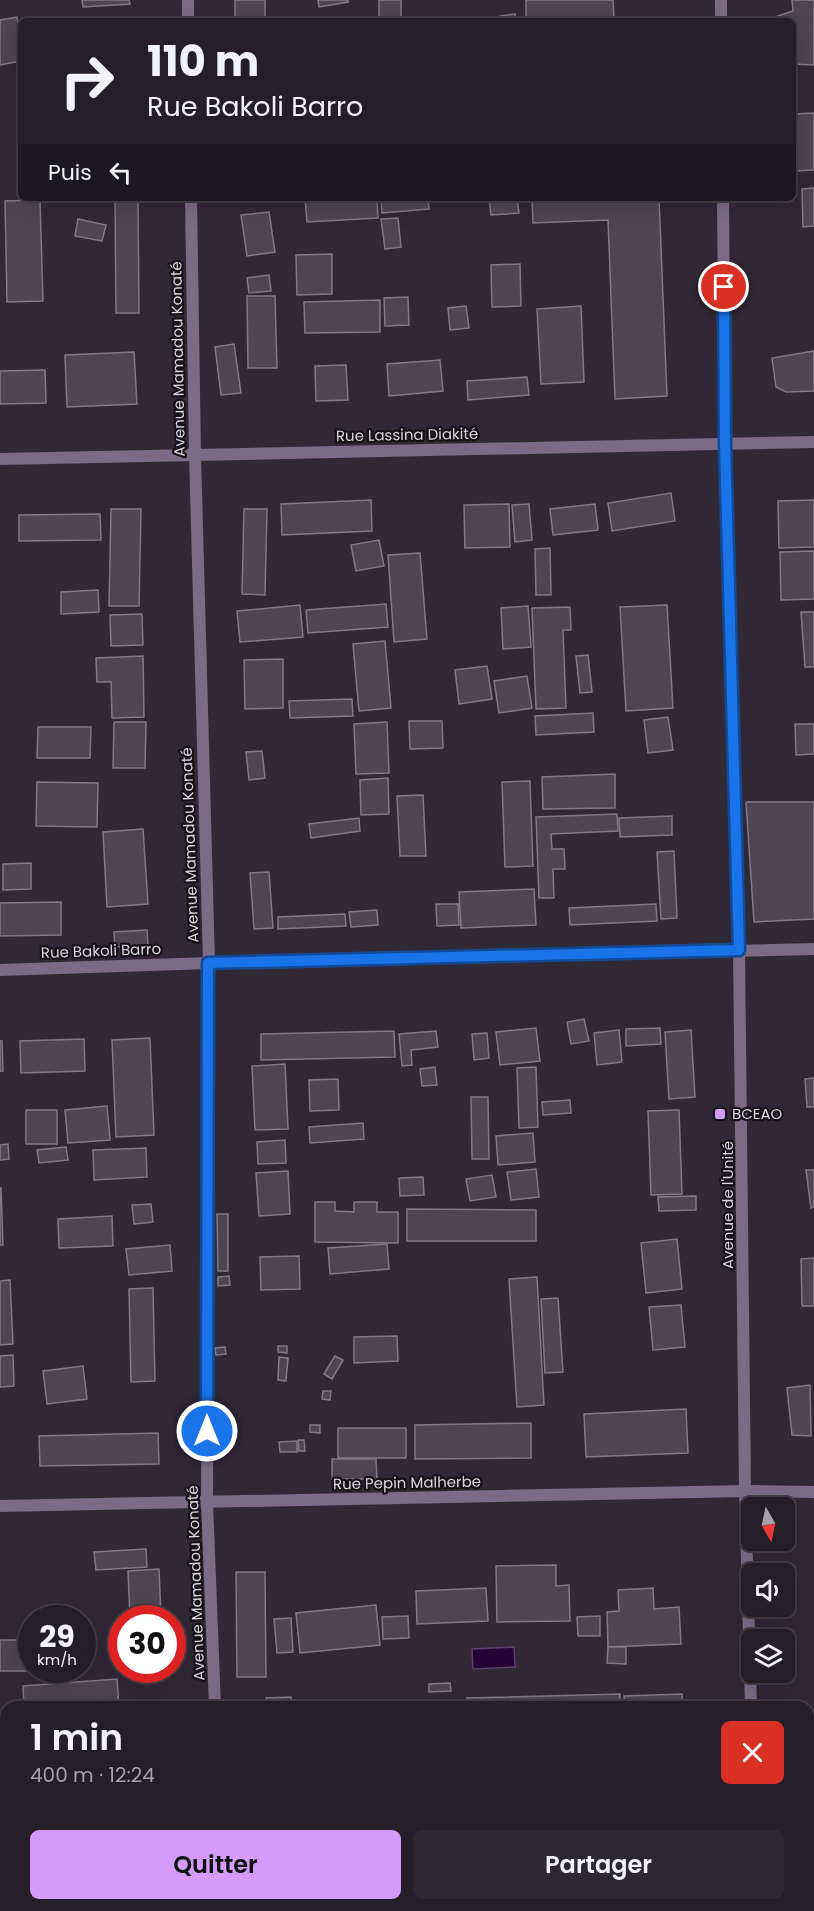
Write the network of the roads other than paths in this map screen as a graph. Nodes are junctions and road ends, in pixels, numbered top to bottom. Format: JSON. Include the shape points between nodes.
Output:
{"nodes":[{"id":1,"x":188,"y":0,"type":"edge"},
{"id":2,"x":721,"y":0,"type":"edge"},
{"id":3,"x":188,"y":18,"type":"edge"},
{"id":4,"x":721,"y":18,"type":"edge"},
{"id":5,"x":191,"y":201,"type":"edge"},
{"id":6,"x":723,"y":201,"type":"edge"},
{"id":7,"x":814,"y":442,"type":"edge"},
{"id":8,"x":725,"y":443,"type":"junction"},
{"id":9,"x":195,"y":454,"type":"junction"},
{"id":10,"x":0,"y":459,"type":"edge"},
{"id":11,"x":814,"y":949,"type":"edge"},
{"id":12,"x":739,"y":950,"type":"junction"},
{"id":13,"x":208,"y":963,"type":"junction"},
{"id":14,"x":0,"y":970,"type":"edge"},
{"id":15,"x":745,"y":1491,"type":"junction"},
{"id":16,"x":814,"y":1492,"type":"edge"},
{"id":17,"x":207,"y":1502,"type":"junction"},
{"id":18,"x":0,"y":1506,"type":"edge"},
{"id":19,"x":215,"y":1701,"type":"edge"},
{"id":20,"x":751,"y":1701,"type":"edge"},
{"id":21,"x":193,"y":1911,"type":"edge"},
{"id":22,"x":223,"y":1911,"type":"edge"}],
"edges":[{"from":1,"to":3,"type":"street"},
{"from":2,"to":4,"type":"street"},
{"from":5,"to":9,"type":"street","name":"Avenue Mamadou Konaté"},
{"from":6,"to":8,"type":"street","name":"Avenue de l'Unité"},
{"from":7,"to":8,"type":"street","name":"Rue Lassina Diakité"},
{"from":8,"to":9,"type":"street","name":"Rue Lassina Diakité"},
{"from":8,"to":12,"type":"street","name":"Avenue de l'Unité"},
{"from":9,"to":10,"type":"street","name":"Rue Lassina Diakité"},
{"from":9,"to":13,"type":"street","name":"Avenue Mamadou Konaté"},
{"from":11,"to":12,"type":"street","name":"Rue Bakoli Barro"},
{"from":12,"to":13,"type":"street","name":"Rue Bakoli Barro"},
{"from":12,"to":15,"type":"street","name":"Avenue de l'Unité"},
{"from":13,"to":14,"type":"street","name":"Rue Bakoli Barro"},
{"from":13,"to":17,"type":"street","name":"Avenue Mamadou Konaté"},
{"from":15,"to":16,"type":"street","name":"Rue Pepin Malherbe"},
{"from":15,"to":17,"type":"street","name":"Rue Pepin Malherbe"},
{"from":15,"to":20,"type":"street","name":"Avenue de l'Unité"},
{"from":17,"to":18,"type":"street","name":"Rue Pepin Malherbe"},
{"from":17,"to":19,"type":"street","name":"Avenue Mamadou Konaté"},
{"from":21,"to":22,"type":"street"}]}
